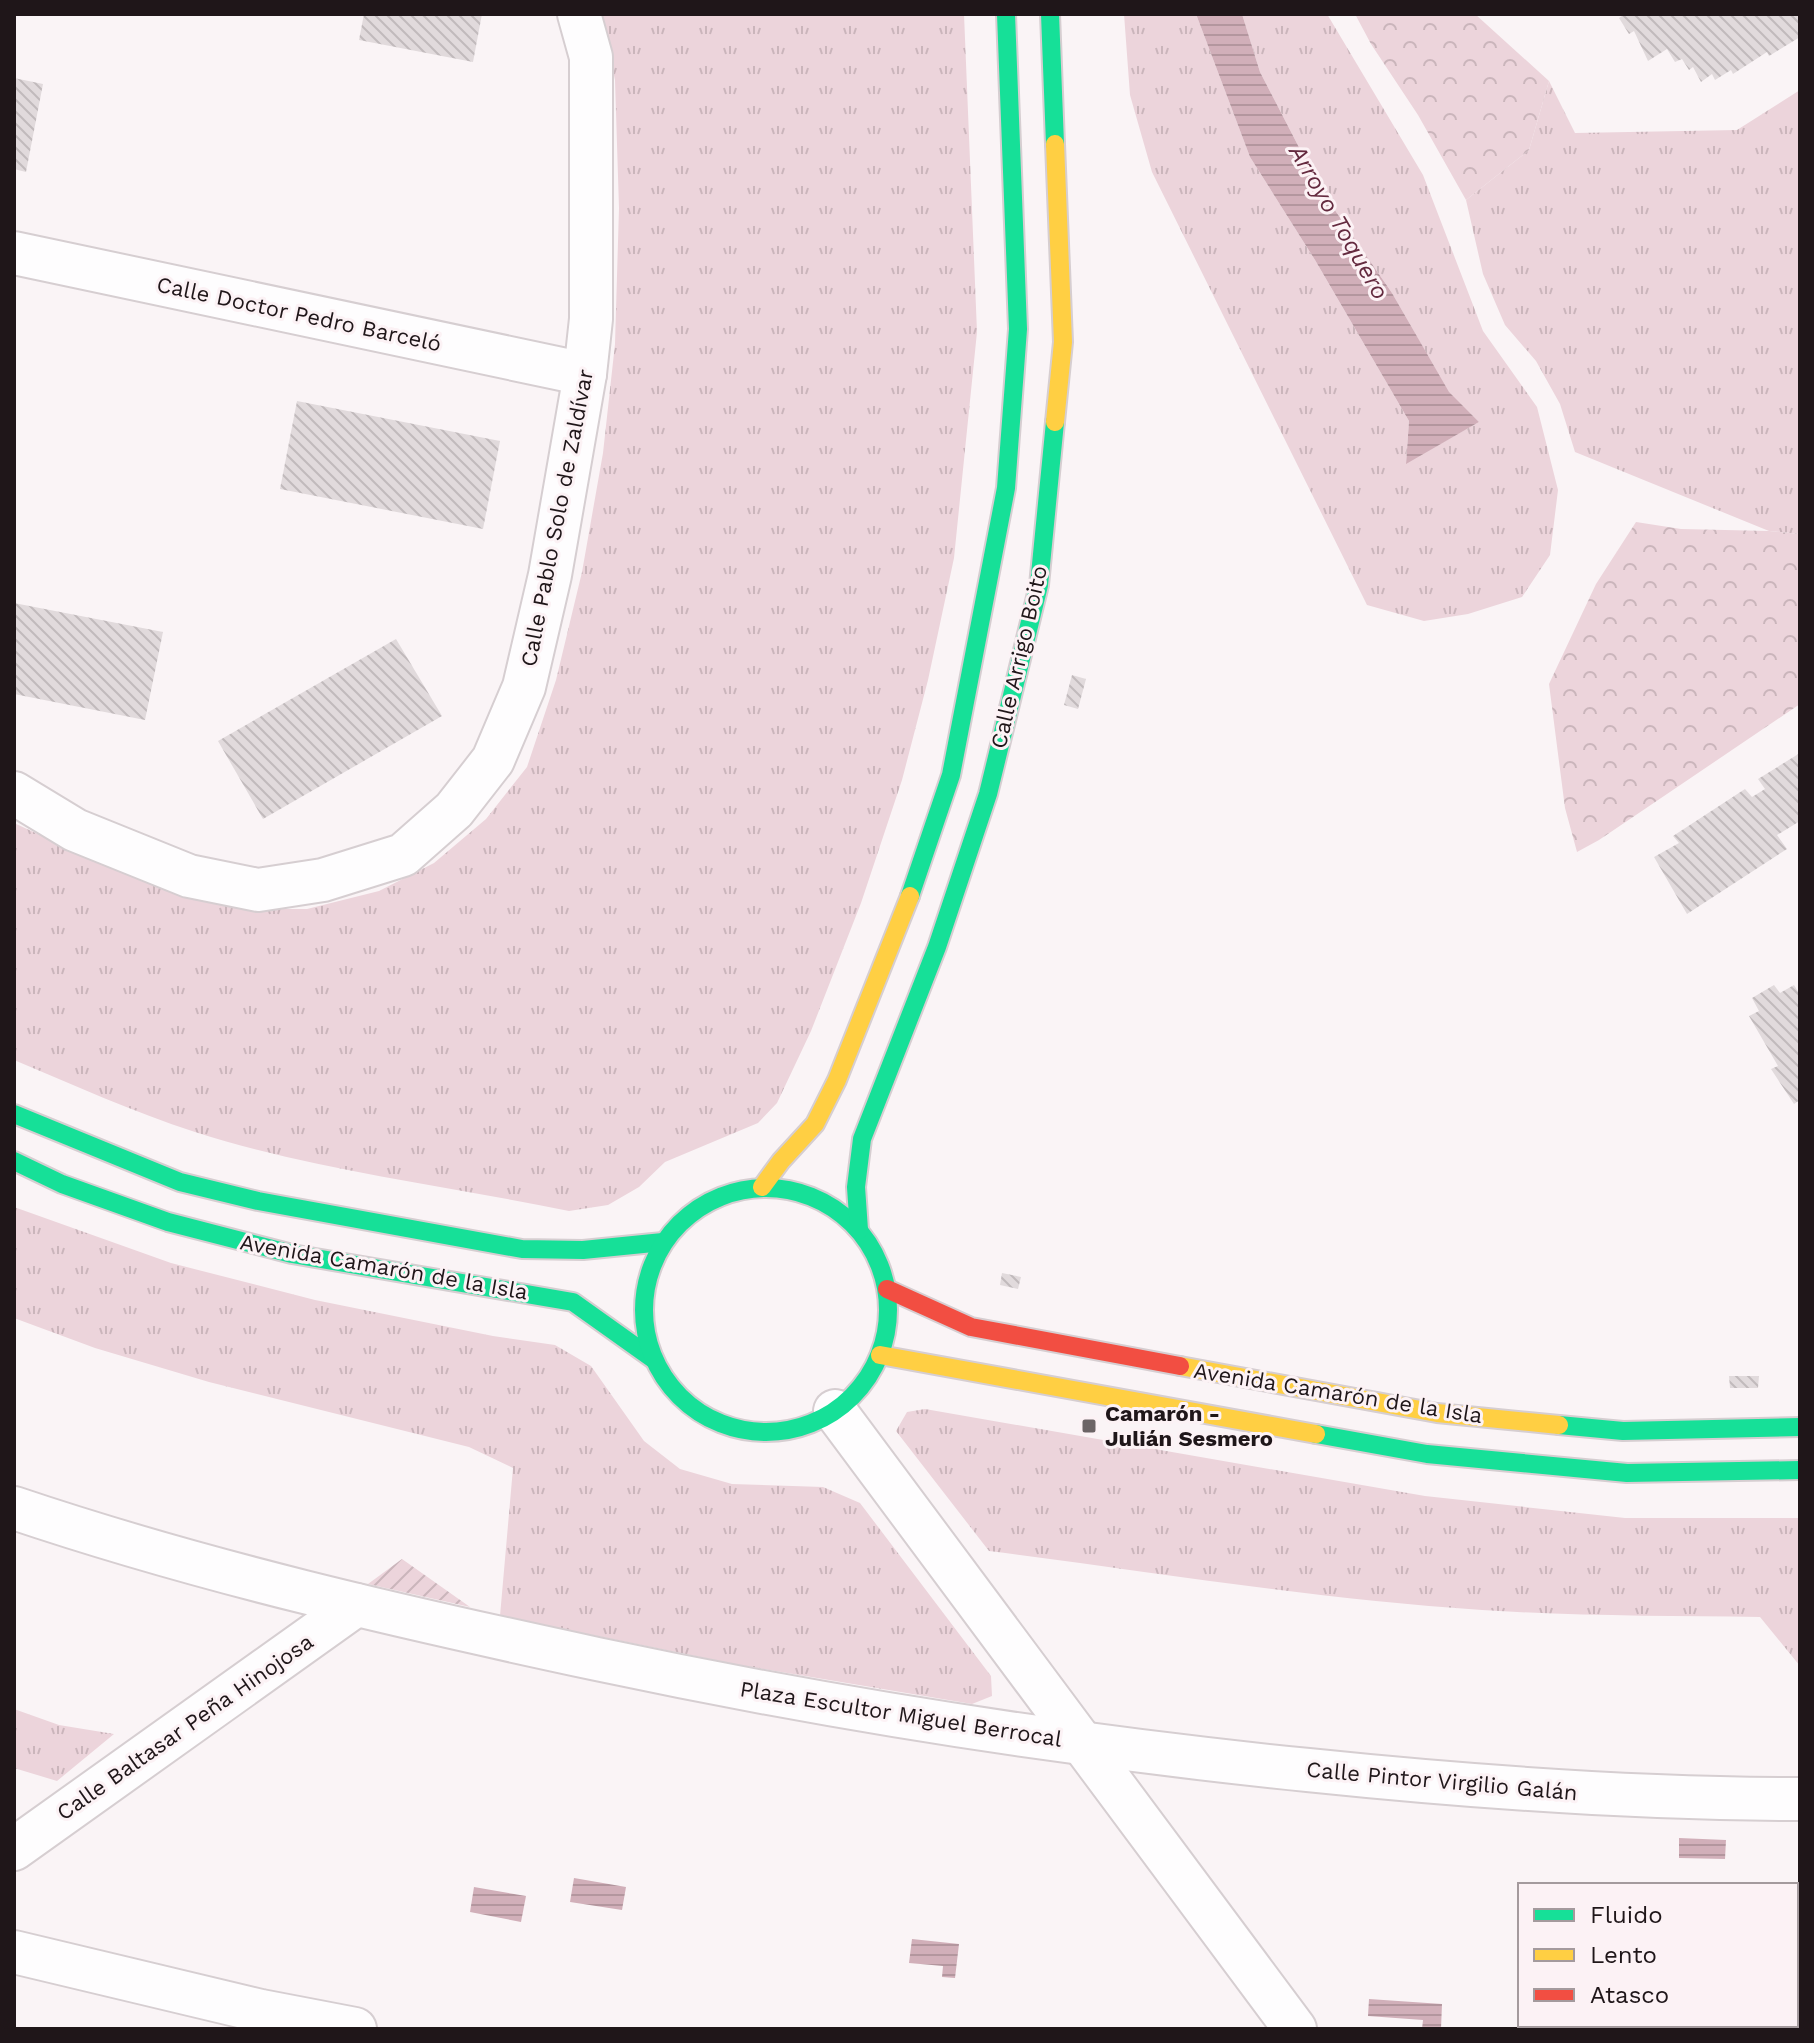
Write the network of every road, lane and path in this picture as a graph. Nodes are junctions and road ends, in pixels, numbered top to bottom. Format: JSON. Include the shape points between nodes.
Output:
{"nodes":[{"id":1,"x":579,"y":14,"type":"edge"},
{"id":2,"x":1006,"y":14,"type":"edge"},
{"id":3,"x":1050,"y":14,"type":"edge"},
{"id":4,"x":14,"y":253,"type":"edge"},
{"id":5,"x":585,"y":374,"type":"junction"},
{"id":6,"x":14,"y":793,"type":"edge"},
{"id":7,"x":14,"y":1114,"type":"edge"},
{"id":8,"x":14,"y":1161,"type":"edge"},
{"id":9,"x":762,"y":1187,"type":"junction"},
{"id":10,"x":859,"y":1230,"type":"junction"},
{"id":11,"x":663,"y":1242,"type":"junction"},
{"id":12,"x":887,"y":1289,"type":"junction"},
{"id":13,"x":880,"y":1355,"type":"junction"},
{"id":14,"x":653,"y":1359,"type":"junction"},
{"id":15,"x":835,"y":1411,"type":"junction"},
{"id":16,"x":1800,"y":1427,"type":"edge"},
{"id":17,"x":1800,"y":1470,"type":"edge"},
{"id":18,"x":14,"y":1508,"type":"edge"},
{"id":19,"x":356,"y":1605,"type":"junction"},
{"id":20,"x":1085,"y":1745,"type":"junction"},
{"id":21,"x":1800,"y":1799,"type":"edge"},
{"id":22,"x":14,"y":1849,"type":"edge"},
{"id":23,"x":14,"y":1952,"type":"edge"},
{"id":24,"x":355,"y":2029,"type":"edge"},
{"id":25,"x":1295,"y":2029,"type":"edge"}],
"edges":[{"from":1,"to":5,"type":"street","name":"Calle Pablo Solo de Zaldívar","via":[[591,57],[591,319]]},
{"from":2,"to":9,"type":"main road","name":"Calle Arrigo Boito","via":[[1018,329],[1006,488],[951,775],[907,905],[837,1080],[815,1124]]},
{"from":3,"to":10,"type":"main road","name":"Calle Arrigo Boito","via":[[1063,342],[1039,585],[988,794],[937,947],[862,1139],[856,1187]]},
{"from":4,"to":5,"type":"street","name":"Calle Doctor Pedro Barceló"},
{"from":5,"to":6,"type":"street","name":"Calle Pablo Solo de Zaldívar","via":[[553,561],[524,687],[493,760],[454,810],[403,855],[323,880],[258,890],[189,876],[75,830]]},
{"from":7,"to":11,"type":"main road","name":"Avenida Camarón de la Isla","via":[[180,1182],[258,1201],[522,1249],[583,1250]]},
{"from":8,"to":14,"type":"main road","name":"Avenida Camarón de la Isla","via":[[168,1222],[292,1254],[573,1302]]},
{"from":9,"to":10,"type":"main road","via":[[815,1198]]},
{"from":9,"to":11,"type":"main road","via":[[724,1195],[690,1214]]},
{"from":10,"to":12,"type":"main road","via":[[877,1258]]},
{"from":11,"to":14,"type":"main road","via":[[647,1280],[644,1320]]},
{"from":12,"to":13,"type":"main road","via":[[889,1323]]},
{"from":12,"to":16,"type":"main road","name":"Avenida Camarón de la Isla","via":[[971,1327],[1437,1413],[1623,1431]]},
{"from":13,"to":15,"type":"main road","via":[[862,1387]]},
{"from":13,"to":17,"type":"main road","name":"Avenida Camarón de la Isla","via":[[1427,1454],[1627,1473]]},
{"from":14,"to":15,"type":"main road","via":[[677,1394],[712,1420],[753,1432],[796,1429]]},
{"from":15,"to":20,"type":"street","name":"Plaza Escultor Miguel Berrocal"},
{"from":18,"to":19,"type":"street","name":"Plaza Escultor Miguel Berrocal"},
{"from":19,"to":20,"type":"street","name":"Plaza Escultor Miguel Berrocal","via":[[701,1680]]},
{"from":19,"to":22,"type":"street","name":"Calle Baltasar Peña Hinojosa"},
{"from":20,"to":21,"type":"street","name":"Calle Pintor Virgilio Galán","via":[[1524,1789]]},
{"from":20,"to":25,"type":"street"},
{"from":23,"to":24,"type":"street"}]}
